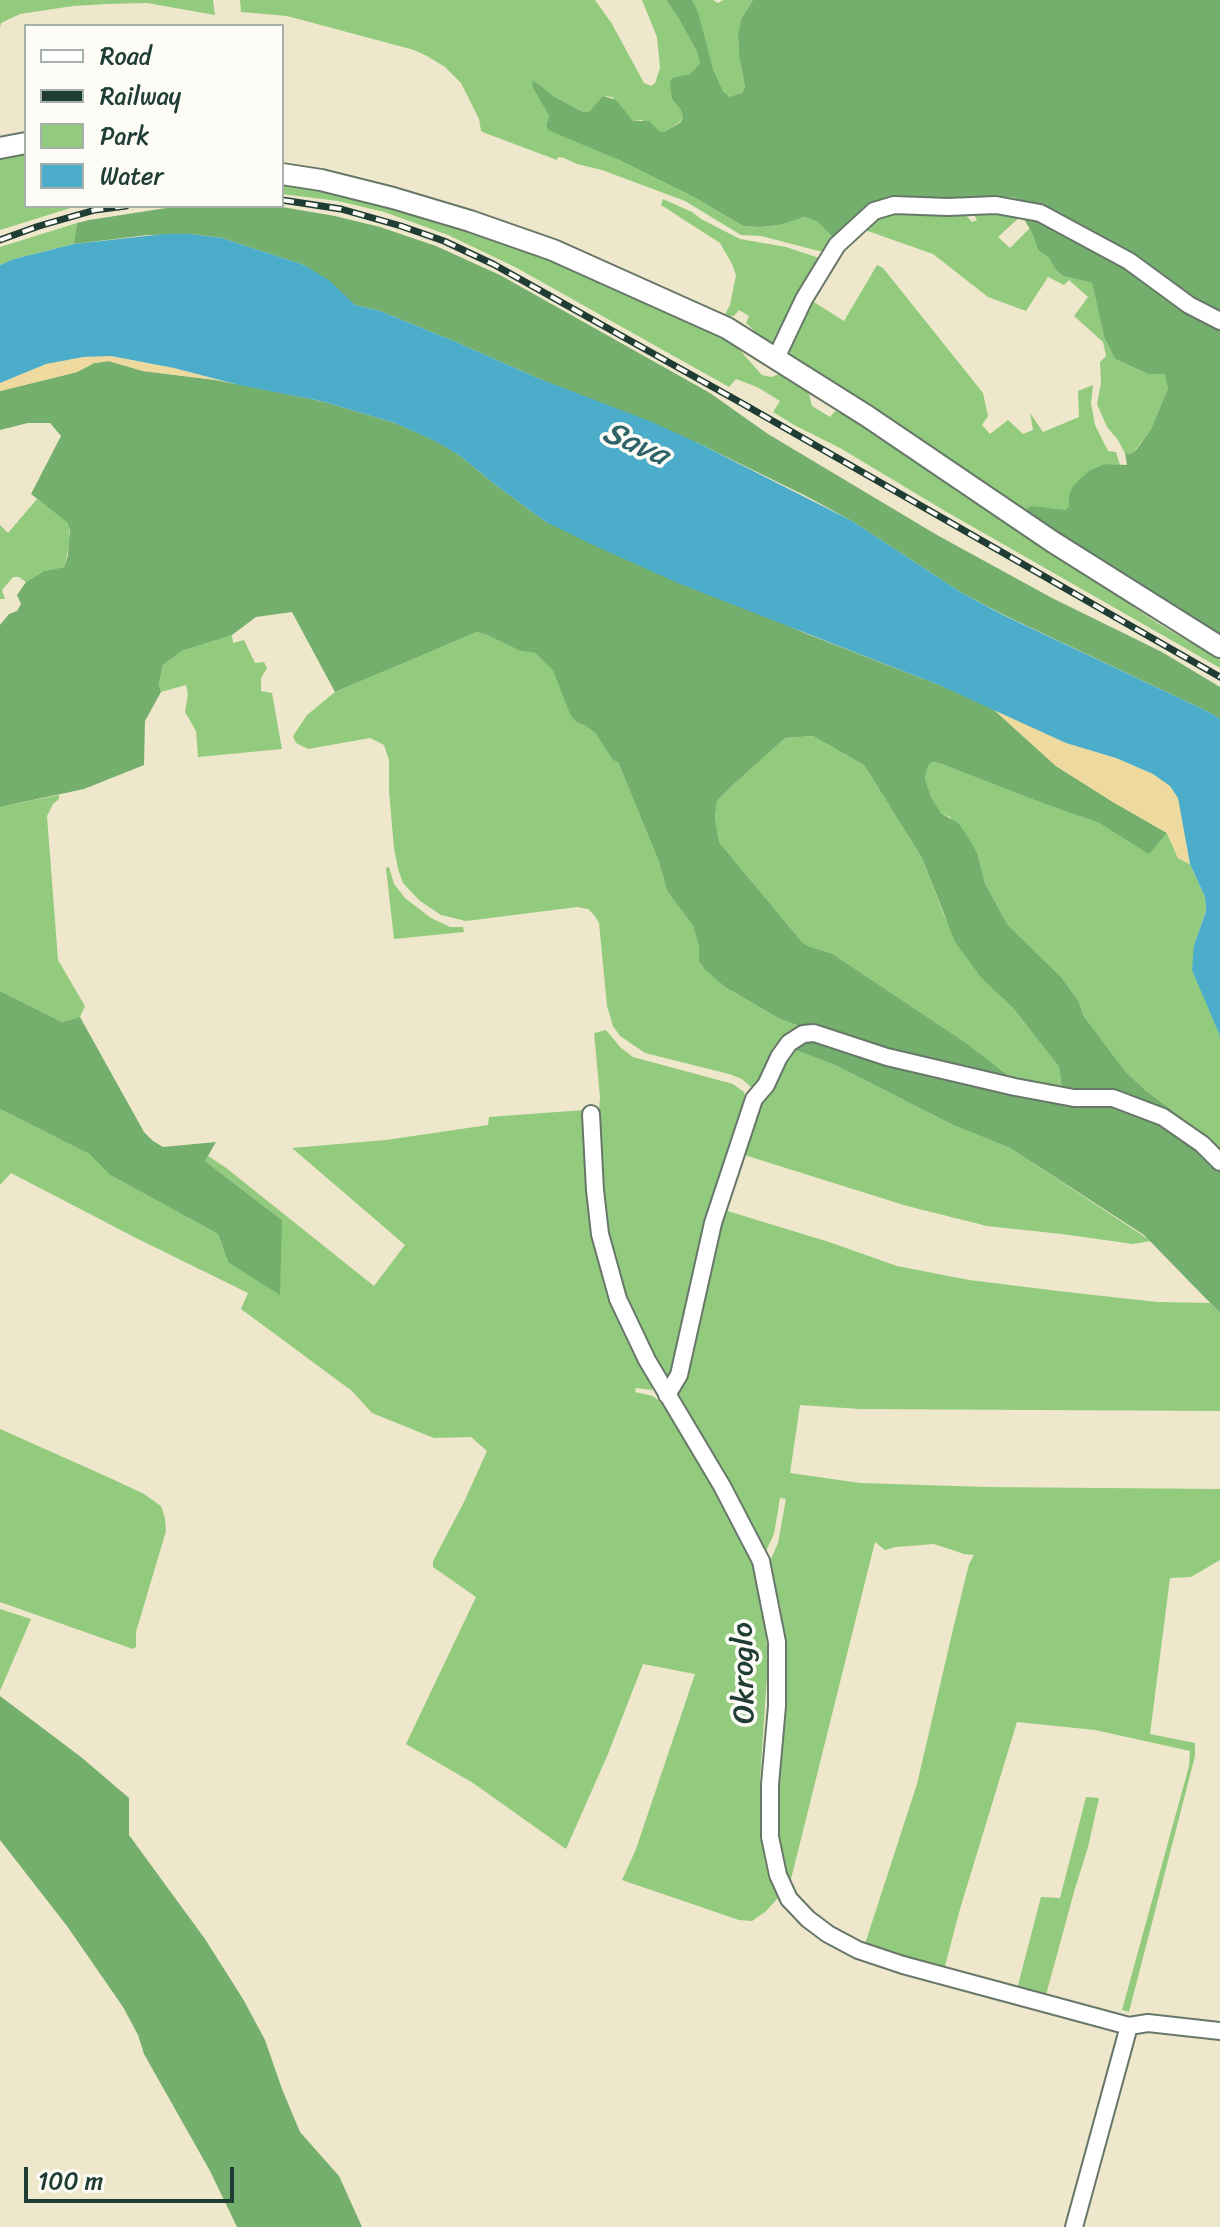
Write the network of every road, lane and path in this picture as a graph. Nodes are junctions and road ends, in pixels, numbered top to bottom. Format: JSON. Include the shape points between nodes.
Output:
{"nodes":[{"id":1,"x":24,"y":143,"type":"edge"},
{"id":2,"x":0,"y":148,"type":"edge"},
{"id":3,"x":284,"y":174,"type":"edge"},
{"id":4,"x":1220,"y":321,"type":"edge"},
{"id":5,"x":776,"y":358,"type":"junction"},
{"id":6,"x":1220,"y":647,"type":"edge"},
{"id":7,"x":591,"y":1114,"type":"dead end"},
{"id":8,"x":1220,"y":1162,"type":"edge"},
{"id":9,"x":667,"y":1395,"type":"junction"},
{"id":10,"x":1129,"y":2026,"type":"junction"},
{"id":11,"x":1220,"y":2031,"type":"edge"},
{"id":12,"x":1074,"y":2227,"type":"edge"}],
"edges":[{"from":1,"to":2,"type":"street"},
{"from":3,"to":5,"type":"street","via":[[393,198],[553,250],[727,328]]},
{"from":4,"to":5,"type":"street","via":[[1129,261],[1040,213],[996,205],[894,205],[874,211],[837,245]]},
{"from":5,"to":6,"type":"street"},
{"from":7,"to":9,"type":"street","name":"Okroglo","via":[[598,1219],[611,1277],[630,1327]]},
{"from":8,"to":9,"type":"street","via":[[1163,1117],[1113,1098],[1074,1098],[1015,1087],[803,1034],[789,1043],[754,1099],[713,1223],[679,1375]]},
{"from":9,"to":10,"type":"street","name":"Okroglo","via":[[761,1561],[777,1642],[770,1837],[789,1899],[828,1934],[858,1950]]},
{"from":10,"to":11,"type":"street","name":"Okroglo","via":[[1148,2023]]},
{"from":10,"to":12,"type":"street"}]}
